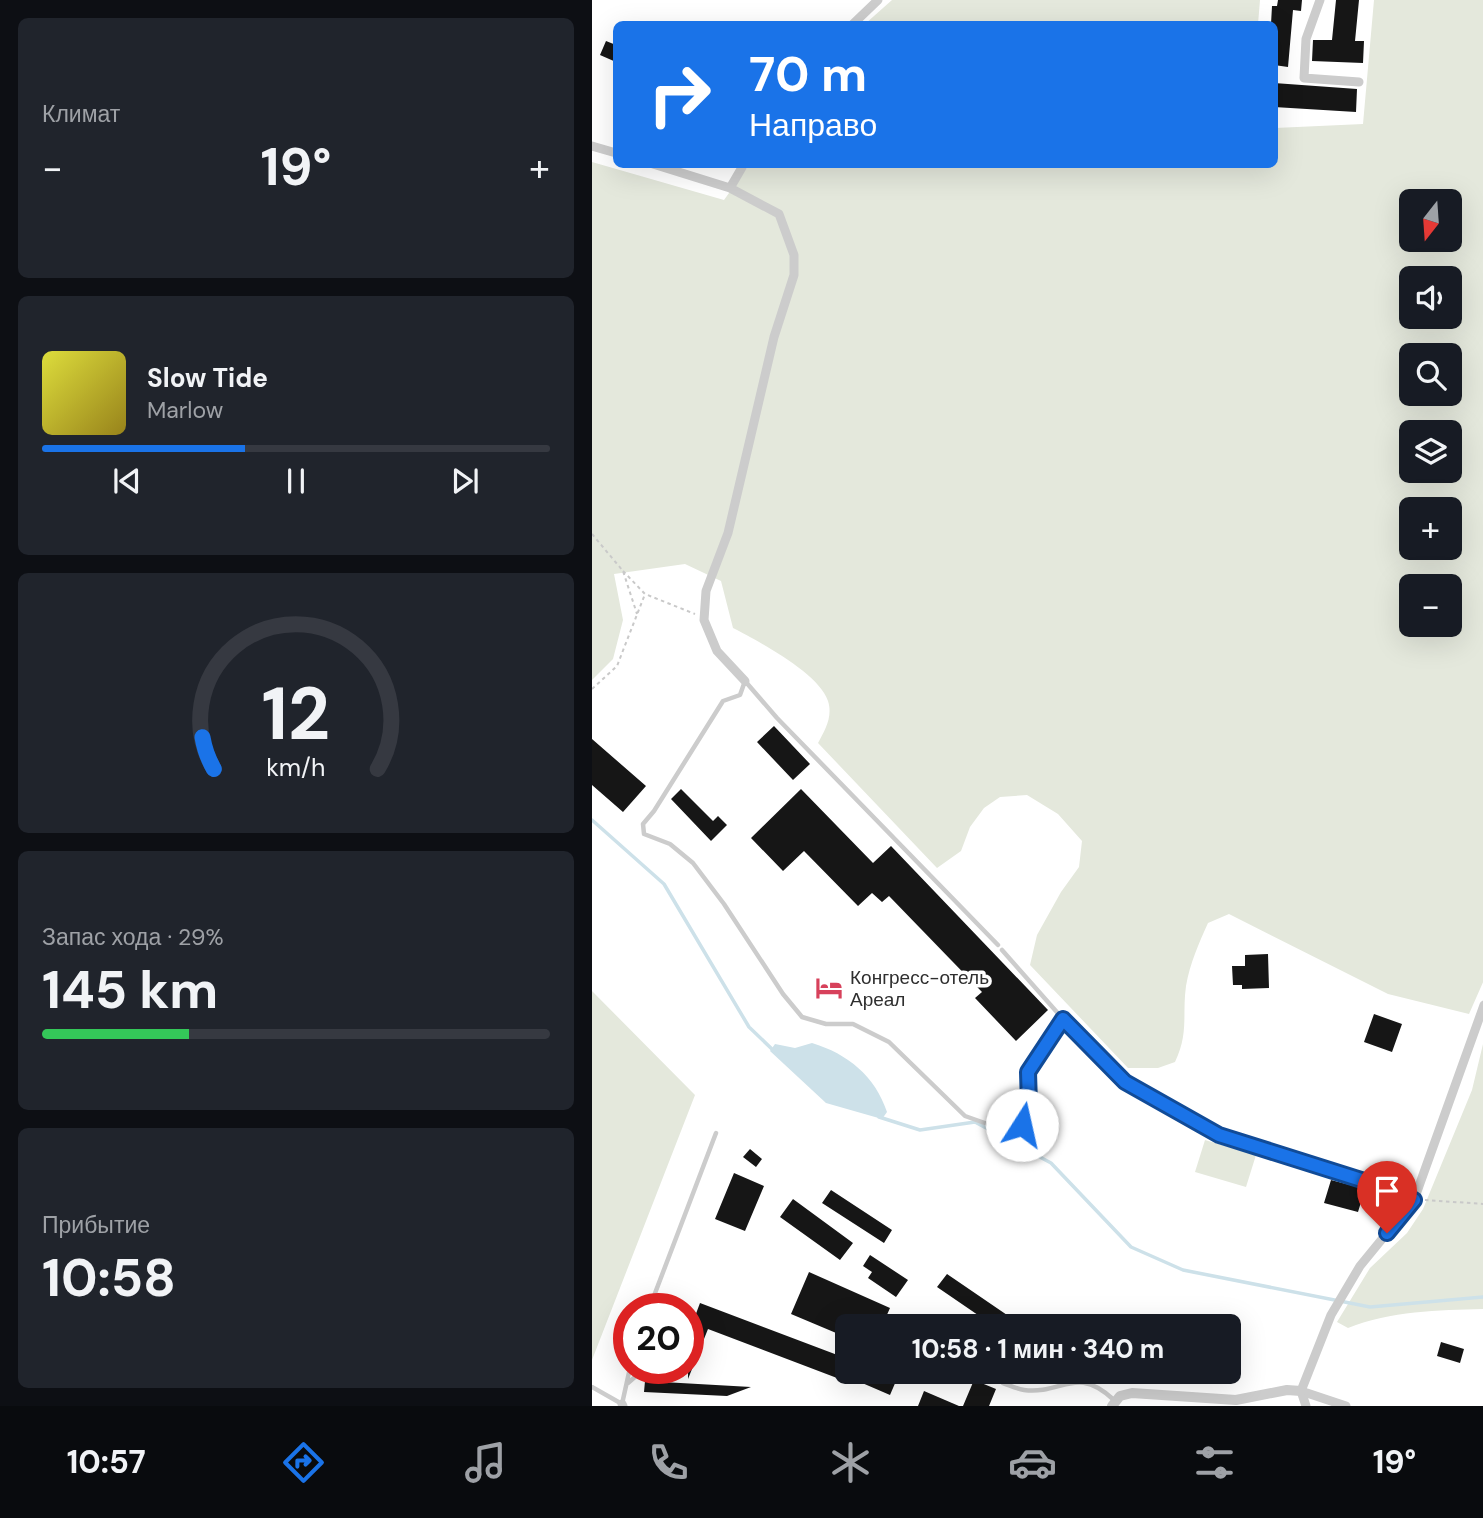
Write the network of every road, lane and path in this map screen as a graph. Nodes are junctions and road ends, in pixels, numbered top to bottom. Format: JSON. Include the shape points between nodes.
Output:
{"nodes":[{"id":1,"x":878,"y":0,"type":"edge"},
{"id":2,"x":1320,"y":0,"type":"edge"},
{"id":3,"x":856,"y":21,"type":"edge"},
{"id":4,"x":1359,"y":82,"type":"dead end"},
{"id":5,"x":592,"y":146,"type":"edge"},
{"id":6,"x":613,"y":152,"type":"edge"},
{"id":7,"x":666,"y":168,"type":"edge"},
{"id":8,"x":742,"y":168,"type":"edge"},
{"id":9,"x":730,"y":188,"type":"junction"},
{"id":10,"x":592,"y":534,"type":"edge"},
{"id":11,"x":623,"y":571,"type":"junction"},
{"id":12,"x":645,"y":594,"type":"junction"},
{"id":13,"x":637,"y":615,"type":"junction"},
{"id":14,"x":704,"y":620,"type":"junction"},
{"id":15,"x":745,"y":681,"type":"junction"},
{"id":16,"x":592,"y":689,"type":"edge"},
{"id":17,"x":1483,"y":1005,"type":"edge"},
{"id":18,"x":1063,"y":1019,"type":"junction"},
{"id":19,"x":716,"y":1133,"type":"dead end"},
{"id":20,"x":1414,"y":1200,"type":"junction"},
{"id":21,"x":1483,"y":1204,"type":"edge"},
{"id":22,"x":655,"y":1293,"type":"edge"},
{"id":23,"x":628,"y":1384,"type":"edge"},
{"id":24,"x":1008,"y":1384,"type":"edge"},
{"id":25,"x":1059,"y":1384,"type":"edge"},
{"id":26,"x":1089,"y":1384,"type":"edge"},
{"id":27,"x":592,"y":1387,"type":"edge"},
{"id":28,"x":1301,"y":1391,"type":"junction"},
{"id":29,"x":1192,"y":1402,"type":"edge"},
{"id":30,"x":1113,"y":1403,"type":"edge"},
{"id":31,"x":622,"y":1405,"type":"edge"},
{"id":32,"x":1306,"y":1406,"type":"edge"},
{"id":33,"x":1346,"y":1406,"type":"edge"}],
"edges":[{"from":1,"to":3,"type":"street"},
{"from":2,"to":4,"type":"street","via":[[1306,39],[1304,78]]},
{"from":5,"to":6,"type":"street"},
{"from":7,"to":9,"type":"street"},
{"from":8,"to":9,"type":"street"},
{"from":9,"to":14,"type":"street","via":[[779,214],[794,255],[794,275],[774,337],[728,533],[706,591]]},
{"from":10,"to":11,"type":"path"},
{"from":11,"to":12,"type":"path"},
{"from":11,"to":13,"type":"path"},
{"from":12,"to":13,"type":"path"},
{"from":12,"to":14,"type":"path"},
{"from":13,"to":16,"type":"path","via":[[617,666]]},
{"from":14,"to":15,"type":"street","via":[[717,651]]},
{"from":15,"to":18,"type":"lane"},
{"from":15,"to":18,"type":"lane","via":[[740,695],[723,701],[643,824],[644,834],[670,844],[693,863],[802,1017],[826,1024],[853,1024],[889,1042],[965,1116],[996,1127],[1022,1125],[1029,1105],[1028,1072]]},
{"from":17,"to":20,"type":"street"},
{"from":18,"to":20,"type":"lane","via":[[1125,1082],[1219,1135]]},
{"from":19,"to":22,"type":"lane"},
{"from":20,"to":21,"type":"path"},
{"from":20,"to":28,"type":"street","via":[[1360,1266],[1331,1315]]},
{"from":23,"to":31,"type":"lane"},
{"from":24,"to":25,"type":"lane","via":[[1040,1390]]},
{"from":26,"to":30,"type":"lane","via":[[1101,1387]]},
{"from":27,"to":31,"type":"lane"},
{"from":28,"to":29,"type":"street"},
{"from":28,"to":32,"type":"street"},
{"from":28,"to":33,"type":"street"},
{"from":29,"to":30,"type":"street","via":[[1132,1393]]}]}
